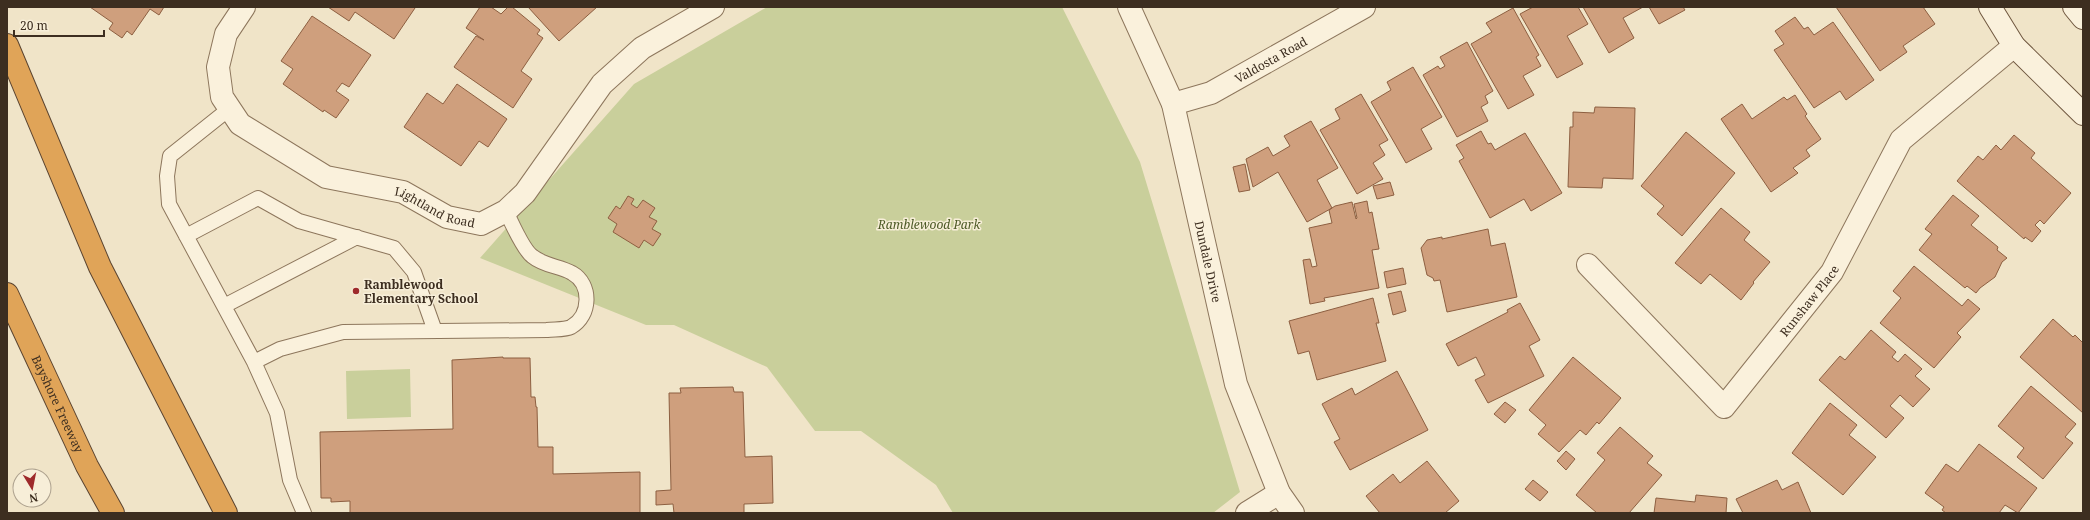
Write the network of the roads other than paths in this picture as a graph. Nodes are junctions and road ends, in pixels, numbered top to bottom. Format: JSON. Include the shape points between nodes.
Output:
{"nodes":[{"id":1,"x":244,"y":7,"type":"edge"},
{"id":2,"x":713,"y":7,"type":"edge"},
{"id":3,"x":1129,"y":7,"type":"edge"},
{"id":4,"x":1364,"y":7,"type":"edge"},
{"id":5,"x":1990,"y":7,"type":"edge"},
{"id":6,"x":2074,"y":7,"type":"edge"},
{"id":7,"x":2083,"y":18,"type":"edge"},
{"id":8,"x":7,"y":45,"type":"edge"},
{"id":9,"x":2014,"y":46,"type":"junction"},
{"id":10,"x":1173,"y":104,"type":"junction"},
{"id":11,"x":229,"y":109,"type":"junction"},
{"id":12,"x":2083,"y":114,"type":"edge"},
{"id":13,"x":506,"y":211,"type":"junction"},
{"id":14,"x":186,"y":236,"type":"junction"},
{"id":15,"x":357,"y":237,"type":"junction"},
{"id":16,"x":1588,"y":265,"type":"dead end"},
{"id":17,"x":7,"y":294,"type":"edge"},
{"id":18,"x":224,"y":306,"type":"junction"},
{"id":19,"x":435,"y":331,"type":"junction"},
{"id":20,"x":254,"y":362,"type":"junction"},
{"id":21,"x":1279,"y":493,"type":"junction"},
{"id":22,"x":113,"y":513,"type":"edge"},
{"id":23,"x":226,"y":513,"type":"edge"},
{"id":24,"x":304,"y":513,"type":"edge"},
{"id":25,"x":1247,"y":513,"type":"edge"},
{"id":26,"x":1293,"y":513,"type":"edge"}],
"edges":[{"from":1,"to":11,"type":"street","name":"Lightland Road","via":[[226,34],[218,67],[222,97]]},
{"from":2,"to":13,"type":"street","name":"Lightland Road","via":[[642,48],[602,84],[526,193]]},
{"from":3,"to":10,"type":"street","name":"Dundale Drive"},
{"from":4,"to":10,"type":"street","name":"Valdosta Road","via":[[1212,93]]},
{"from":5,"to":9,"type":"street"},
{"from":6,"to":7,"type":"street"},
{"from":8,"to":23,"type":"highway","via":[[100,267]]},
{"from":9,"to":12,"type":"street"},
{"from":9,"to":16,"type":"street","name":"Runshaw Place","via":[[1901,140],[1832,272],[1724,407]]},
{"from":10,"to":21,"type":"street","name":"Dundale Drive","via":[[1236,384]]},
{"from":11,"to":13,"type":"street","name":"Lightland Road","via":[[240,124],[326,177],[403,192],[447,217],[481,224]]},
{"from":11,"to":14,"type":"lane","via":[[170,156],[167,176],[169,204]]},
{"from":13,"to":19,"type":"lane","via":[[532,256],[553,267],[573,273],[584,287],[587,302],[584,316],[570,327],[547,330]]},
{"from":14,"to":15,"type":"lane","via":[[258,198],[299,221]]},
{"from":14,"to":18,"type":"lane"},
{"from":15,"to":18,"type":"lane"},
{"from":15,"to":19,"type":"lane","via":[[394,248],[414,272]]},
{"from":17,"to":22,"type":"highway","name":"Bayshore Freeway","via":[[87,466]]},
{"from":18,"to":20,"type":"lane"},
{"from":19,"to":20,"type":"lane","via":[[343,332],[280,349]]},
{"from":20,"to":24,"type":"lane","via":[[277,413],[290,480]]},
{"from":21,"to":25,"type":"street"},
{"from":21,"to":26,"type":"street","name":"Dundale Drive"}]}
